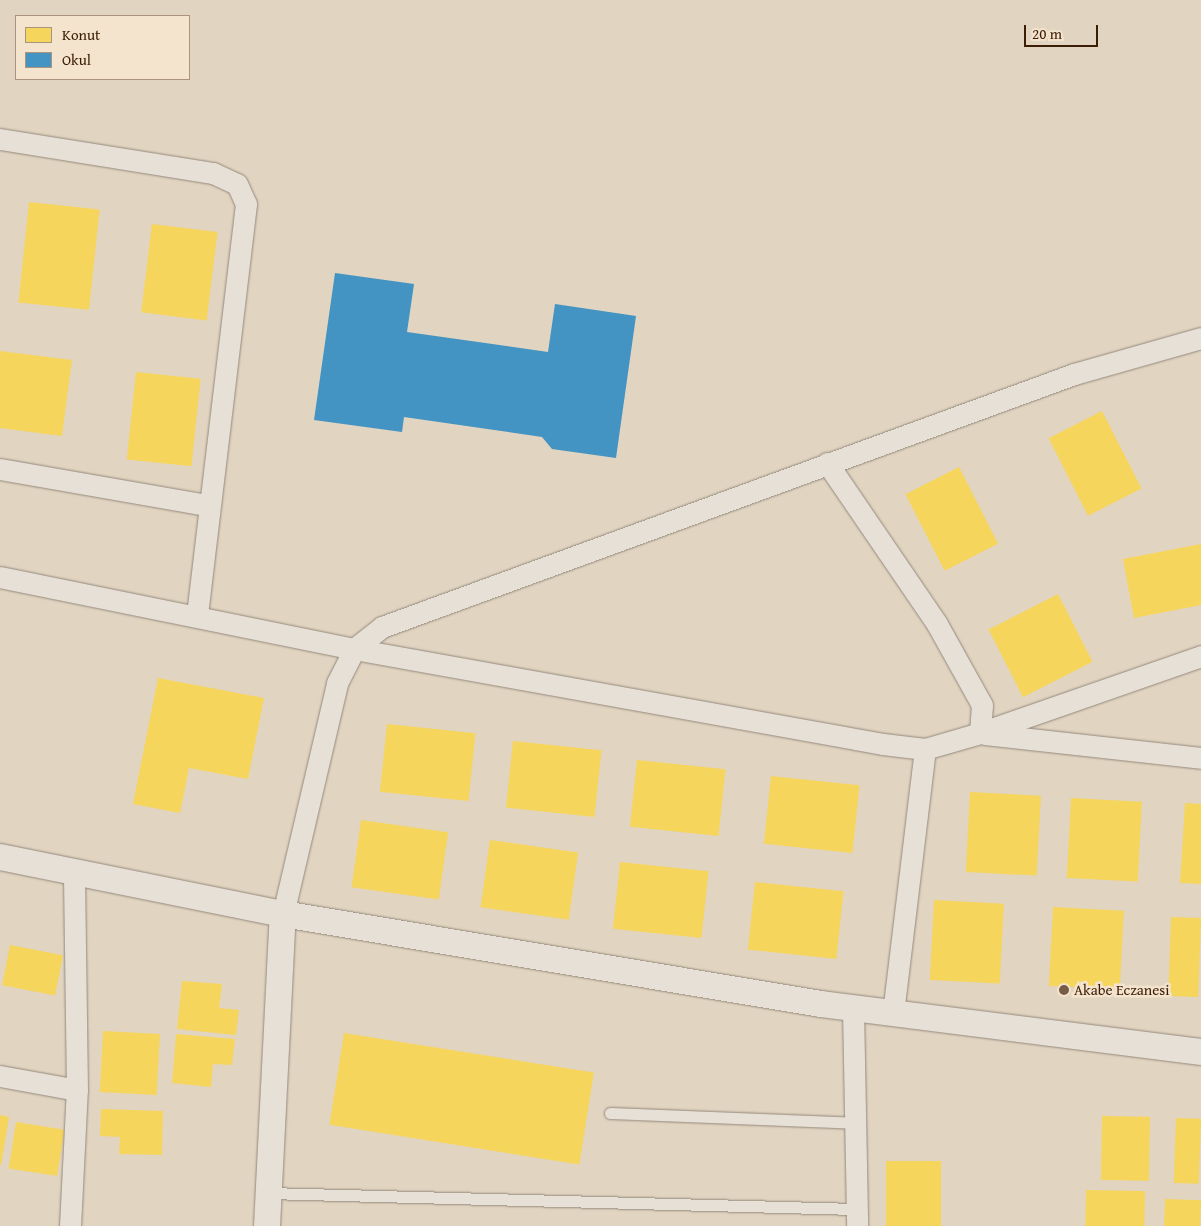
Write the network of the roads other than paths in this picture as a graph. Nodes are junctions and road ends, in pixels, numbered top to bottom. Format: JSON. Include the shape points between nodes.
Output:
{"nodes":[{"id":1,"x":0,"y":139,"type":"edge"},
{"id":2,"x":1201,"y":338,"type":"edge"},
{"id":3,"x":827,"y":463,"type":"junction"},
{"id":4,"x":0,"y":469,"type":"edge"},
{"id":5,"x":207,"y":504,"type":"junction"},
{"id":6,"x":0,"y":577,"type":"edge"},
{"id":7,"x":197,"y":614,"type":"junction"},
{"id":8,"x":354,"y":649,"type":"junction"},
{"id":9,"x":1201,"y":656,"type":"edge"},
{"id":10,"x":980,"y":733,"type":"junction"},
{"id":11,"x":925,"y":749,"type":"junction"},
{"id":12,"x":1201,"y":758,"type":"edge"},
{"id":13,"x":0,"y":857,"type":"edge"},
{"id":14,"x":74,"y":872,"type":"junction"},
{"id":15,"x":283,"y":914,"type":"junction"},
{"id":16,"x":853,"y":1008,"type":"junction"},
{"id":17,"x":893,"y":1013,"type":"junction"},
{"id":18,"x":1201,"y":1052,"type":"edge"},
{"id":19,"x":0,"y":1076,"type":"edge"},
{"id":20,"x":77,"y":1090,"type":"junction"},
{"id":21,"x":610,"y":1113,"type":"dead end"},
{"id":22,"x":855,"y":1123,"type":"junction"},
{"id":23,"x":268,"y":1194,"type":"junction"},
{"id":24,"x":856,"y":1218,"type":"edge"},
{"id":25,"x":70,"y":1226,"type":"edge"},
{"id":26,"x":267,"y":1226,"type":"edge"}],
"edges":[{"from":1,"to":5,"type":"street","via":[[213,173],[237,184],[246,204]]},
{"from":2,"to":3,"type":"street","via":[[1074,374]]},
{"from":3,"to":8,"type":"street","via":[[382,627]]},
{"from":3,"to":10,"type":"street","via":[[938,624],[982,705]]},
{"from":4,"to":5,"type":"street"},
{"from":5,"to":7,"type":"street"},
{"from":6,"to":7,"type":"street"},
{"from":7,"to":8,"type":"street"},
{"from":8,"to":11,"type":"street"},
{"from":8,"to":15,"type":"street","via":[[337,683]]},
{"from":9,"to":10,"type":"street"},
{"from":10,"to":11,"type":"street"},
{"from":10,"to":12,"type":"street"},
{"from":11,"to":17,"type":"street"},
{"from":13,"to":14,"type":"street"},
{"from":14,"to":15,"type":"street"},
{"from":14,"to":20,"type":"street"},
{"from":15,"to":16,"type":"street"},
{"from":15,"to":23,"type":"street"},
{"from":16,"to":17,"type":"street"},
{"from":16,"to":22,"type":"street"},
{"from":17,"to":18,"type":"street"},
{"from":19,"to":20,"type":"street"},
{"from":20,"to":25,"type":"street"},
{"from":21,"to":22,"type":"lane"},
{"from":22,"to":24,"type":"street"},
{"from":23,"to":24,"type":"lane"},
{"from":23,"to":26,"type":"street"}]}
